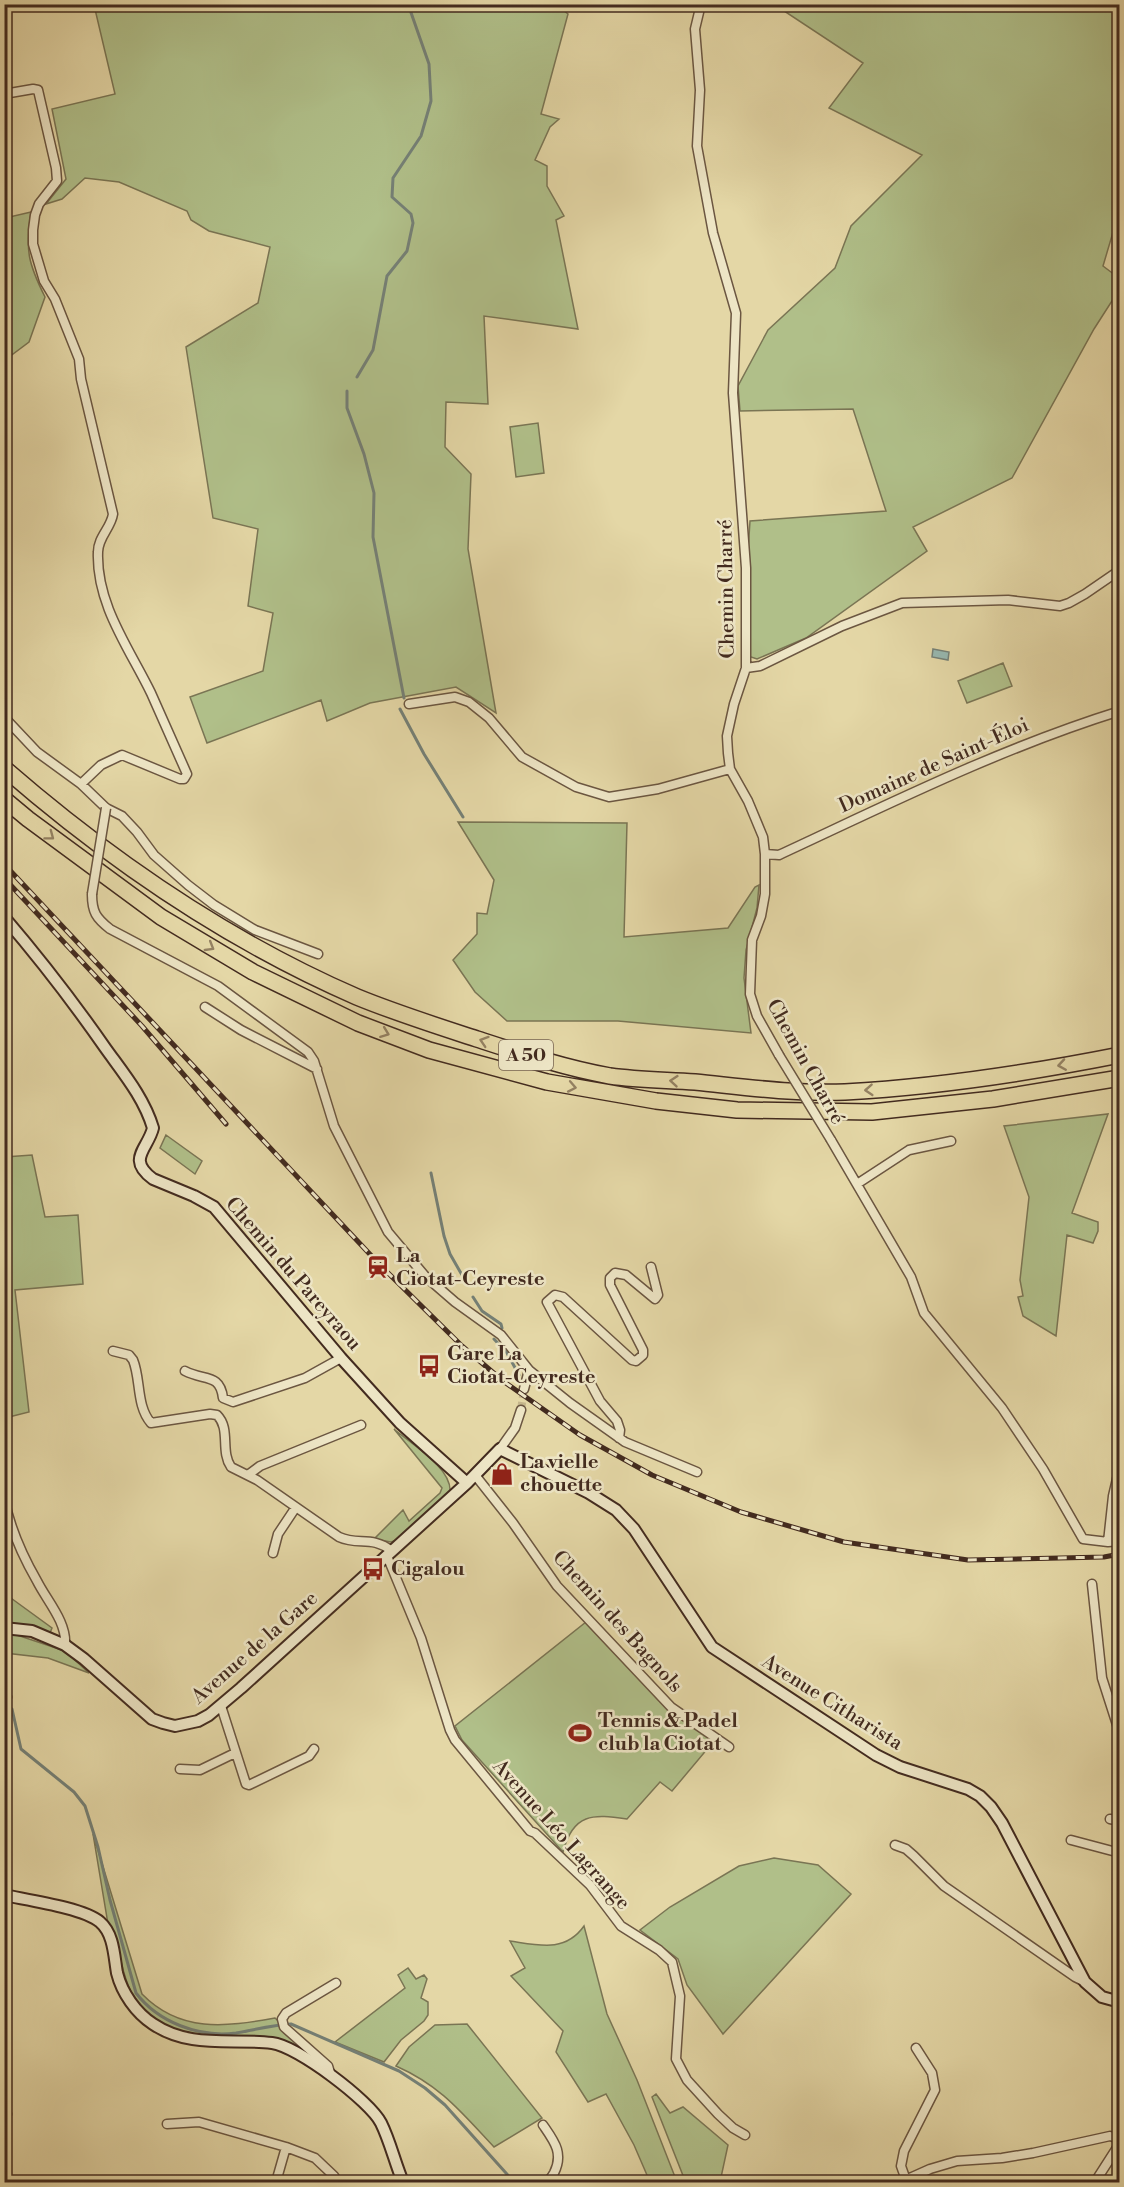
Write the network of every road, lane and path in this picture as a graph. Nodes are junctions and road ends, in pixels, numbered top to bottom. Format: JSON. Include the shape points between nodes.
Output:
{"nodes":[{"id":1,"x":701,"y":4,"type":"edge"},
{"id":2,"x":4,"y":94,"type":"edge"},
{"id":3,"x":1119,"y":570,"type":"edge"},
{"id":4,"x":746,"y":668,"type":"junction"},
{"id":5,"x":409,"y":704,"type":"dead end"},
{"id":6,"x":1119,"y":711,"type":"edge"},
{"id":7,"x":4,"y":717,"type":"edge"},
{"id":8,"x":4,"y":768,"type":"edge"},
{"id":9,"x":730,"y":769,"type":"junction"},
{"id":10,"x":81,"y":784,"type":"junction"},
{"id":11,"x":4,"y":799,"type":"edge"},
{"id":12,"x":106,"y":808,"type":"junction"},
{"id":13,"x":765,"y":854,"type":"junction"},
{"id":14,"x":4,"y":917,"type":"edge"},
{"id":15,"x":318,"y":954,"type":"dead end"},
{"id":16,"x":205,"y":1007,"type":"dead end"},
{"id":17,"x":1119,"y":1055,"type":"edge"},
{"id":18,"x":317,"y":1069,"type":"junction"},
{"id":19,"x":1119,"y":1077,"type":"edge"},
{"id":20,"x":951,"y":1141,"type":"dead end"},
{"id":21,"x":857,"y":1184,"type":"junction"},
{"id":22,"x":651,"y":1267,"type":"dead end"},
{"id":23,"x":113,"y":1351,"type":"dead end"},
{"id":24,"x":341,"y":1358,"type":"junction"},
{"id":25,"x":529,"y":1370,"type":"junction"},
{"id":26,"x":185,"y":1371,"type":"dead end"},
{"id":27,"x":524,"y":1389,"type":"tunnel mouth"},
{"id":28,"x":521,"y":1410,"type":"tunnel mouth"},
{"id":29,"x":362,"y":1425,"type":"dead end"},
{"id":30,"x":619,"y":1438,"type":"junction"},
{"id":31,"x":500,"y":1449,"type":"junction"},
{"id":32,"x":1119,"y":1466,"type":"edge"},
{"id":33,"x":697,"y":1472,"type":"dead end"},
{"id":34,"x":248,"y":1475,"type":"junction"},
{"id":35,"x":475,"y":1475,"type":"junction"},
{"id":36,"x":467,"y":1483,"type":"junction"},
{"id":37,"x":4,"y":1498,"type":"edge"},
{"id":38,"x":296,"y":1507,"type":"junction"},
{"id":39,"x":1119,"y":1541,"type":"edge"},
{"id":40,"x":1108,"y":1542,"type":"junction"},
{"id":41,"x":273,"y":1553,"type":"dead end"},
{"id":42,"x":390,"y":1553,"type":"junction"},
{"id":43,"x":1092,"y":1584,"type":"dead end"},
{"id":44,"x":4,"y":1628,"type":"edge"},
{"id":45,"x":65,"y":1645,"type":"junction"},
{"id":46,"x":220,"y":1706,"type":"junction"},
{"id":47,"x":1119,"y":1734,"type":"edge"},
{"id":48,"x":729,"y":1747,"type":"dead end"},
{"id":49,"x":314,"y":1749,"type":"dead end"},
{"id":50,"x":235,"y":1753,"type":"junction"},
{"id":51,"x":180,"y":1769,"type":"dead end"},
{"id":52,"x":1071,"y":1840,"type":"dead end"},
{"id":53,"x":895,"y":1845,"type":"dead end"},
{"id":54,"x":1119,"y":1853,"type":"edge"},
{"id":55,"x":4,"y":1895,"type":"edge"},
{"id":56,"x":1085,"y":1982,"type":"junction"},
{"id":57,"x":336,"y":1983,"type":"dead end"},
{"id":58,"x":1119,"y":2002,"type":"edge"},
{"id":59,"x":916,"y":2048,"type":"dead end"},
{"id":60,"x":331,"y":2076,"type":"junction"},
{"id":61,"x":167,"y":2124,"type":"dead end"},
{"id":62,"x":543,"y":2125,"type":"dead end"},
{"id":63,"x":745,"y":2135,"type":"dead end"},
{"id":64,"x":1119,"y":2141,"type":"edge"},
{"id":65,"x":286,"y":2147,"type":"junction"},
{"id":66,"x":904,"y":2181,"type":"edge"},
{"id":67,"x":276,"y":2182,"type":"edge"},
{"id":68,"x":338,"y":2182,"type":"edge"},
{"id":69,"x":403,"y":2182,"type":"edge"},
{"id":70,"x":549,"y":2182,"type":"edge"},
{"id":71,"x":1095,"y":2182,"type":"edge"}],
"edges":[{"from":1,"to":4,"type":"street","name":"Chemin Charré","via":[[695,28],[700,90],[697,146],[713,233],[736,313],[733,393],[746,567]]},
{"from":2,"to":10,"type":"street","via":[[38,90],[57,181],[39,204],[33,244],[44,281],[79,359],[113,514],[98,549],[100,580],[119,634],[187,774],[180,780],[122,755],[101,765]]},
{"from":3,"to":4,"type":"street","via":[[1085,594],[1059,606],[1008,600],[902,603],[842,626],[759,666]]},
{"from":4,"to":9,"type":"street","name":"Chemin Charré","via":[[728,736]]},
{"from":5,"to":9,"type":"street","via":[[455,697],[469,702],[489,718],[522,757],[576,787],[609,797],[658,789]]},
{"from":6,"to":13,"type":"street","name":"Domaine de Saint-Éloi","via":[[1040,737],[940,779],[779,855]]},
{"from":7,"to":10,"type":"street","via":[[38,753]]},
{"from":17,"to":8,"type":"highway","number":"A 50","one_way":true,"via":[[981,1078],[843,1092],[787,1092],[611,1076],[527,1055],[358,997],[257,949],[103,849]]},
{"from":9,"to":13,"type":"street","name":"Chemin Charré","via":[[763,837]]},
{"from":10,"to":12,"type":"street"},
{"from":11,"to":19,"type":"highway","number":"A 50","one_way":true,"via":[[152,910],[253,972],[358,1023],[429,1050],[547,1082],[737,1110],[872,1112],[993,1099]]},
{"from":12,"to":15,"type":"street","via":[[122,816],[154,855],[214,905],[255,930]]},
{"from":12,"to":18,"type":"street","bridge":true,"via":[[92,894],[92,909],[100,921],[218,986],[308,1052]]},
{"from":13,"to":21,"type":"street","name":"Chemin Charré","bridge":true,"via":[[765,894],[752,940],[750,994],[757,1016]]},
{"from":14,"to":24,"type":"street","name":"Chemin du Pareyraou","via":[[140,1096],[153,1128],[139,1156],[147,1175],[214,1208]]},
{"from":16,"to":18,"type":"street"},
{"from":18,"to":25,"type":"street","via":[[334,1126],[388,1232],[425,1276],[501,1335]]},
{"from":20,"to":21,"type":"street","via":[[909,1150]]},
{"from":21,"to":40,"type":"street","name":"Chemin Charré","via":[[912,1277],[924,1312],[1002,1408],[1083,1539]]},
{"from":22,"to":30,"type":"street","via":[[655,1299],[626,1275],[615,1273],[610,1278],[643,1350],[636,1360],[563,1297],[555,1295],[547,1302],[600,1401],[617,1421]]},
{"from":23,"to":34,"type":"street","via":[[133,1360],[149,1422],[217,1415],[225,1427],[228,1464]]},
{"from":24,"to":26,"type":"street","via":[[305,1378],[233,1402],[223,1398],[217,1382]]},
{"from":24,"to":36,"type":"street","name":"Chemin du Pareyraou","via":[[400,1423]]},
{"from":25,"to":27,"type":"street"},
{"from":25,"to":30,"type":"street"},
{"from":28,"to":31,"type":"street","via":[[515,1428]]},
{"from":29,"to":34,"type":"street","via":[[260,1466]]},
{"from":30,"to":33,"type":"street"},
{"from":31,"to":35,"type":"street","name":"Avenue de la Gare"},
{"from":31,"to":56,"type":"street","name":"Avenue Citharista","via":[[589,1493],[623,1517],[712,1647],[876,1755],[980,1796],[1002,1823]]},
{"from":32,"to":40,"type":"street"},
{"from":34,"to":38,"type":"street"},
{"from":35,"to":36,"type":"street","name":"Avenue de la Gare"},
{"from":35,"to":48,"type":"street","name":"Chemin des Bagnols","via":[[557,1586],[671,1707]]},
{"from":36,"to":42,"type":"street","name":"Avenue de la Gare"},
{"from":37,"to":45,"type":"street","via":[[15,1538],[59,1620],[66,1635]]},
{"from":38,"to":41,"type":"street","via":[[279,1534]]},
{"from":38,"to":42,"type":"street","via":[[339,1537],[373,1540]]},
{"from":39,"to":40,"type":"street"},
{"from":42,"to":46,"type":"street","name":"Avenue de la Gare"},
{"from":42,"to":63,"type":"street","name":"Avenue Léo Lagrange","via":[[455,1740],[530,1831],[590,1885],[621,1926],[672,1962],[680,1996],[676,2059],[687,2080],[718,2114]]},
{"from":43,"to":47,"type":"street","via":[[1102,1678]]},
{"from":44,"to":45,"type":"street","name":"Avenue de la Gare","via":[[32,1631]]},
{"from":45,"to":46,"type":"street","name":"Avenue de la Gare","via":[[152,1719],[175,1726],[186,1724]]},
{"from":46,"to":50,"type":"street"},
{"from":49,"to":50,"type":"street","via":[[309,1756],[249,1785],[244,1782]]},
{"from":50,"to":51,"type":"street","via":[[200,1770]]},
{"from":52,"to":54,"type":"street"},
{"from":53,"to":56,"type":"street","via":[[906,1849],[944,1886]]},
{"from":55,"to":60,"type":"street","via":[[87,1914],[100,1922],[114,1948],[120,1984],[134,2007],[153,2025],[199,2041],[274,2043],[288,2047]]},
{"from":56,"to":58,"type":"street","name":"Avenue Citharista","via":[[1102,1997]]},
{"from":57,"to":60,"type":"street","via":[[282,2019],[283,2025],[328,2066]]},
{"from":59,"to":66,"type":"street","via":[[932,2073],[935,2090],[904,2151]]},
{"from":60,"to":69,"type":"street","via":[[370,2107],[380,2121]]},
{"from":61,"to":65,"type":"street","via":[[199,2122]]},
{"from":62,"to":70,"type":"street","via":[[559,2153]]},
{"from":64,"to":66,"type":"street","via":[[1110,2136],[1034,2153],[957,2161]]},
{"from":64,"to":71,"type":"street"},
{"from":65,"to":67,"type":"street"},
{"from":65,"to":68,"type":"street","via":[[315,2158]]}]}
